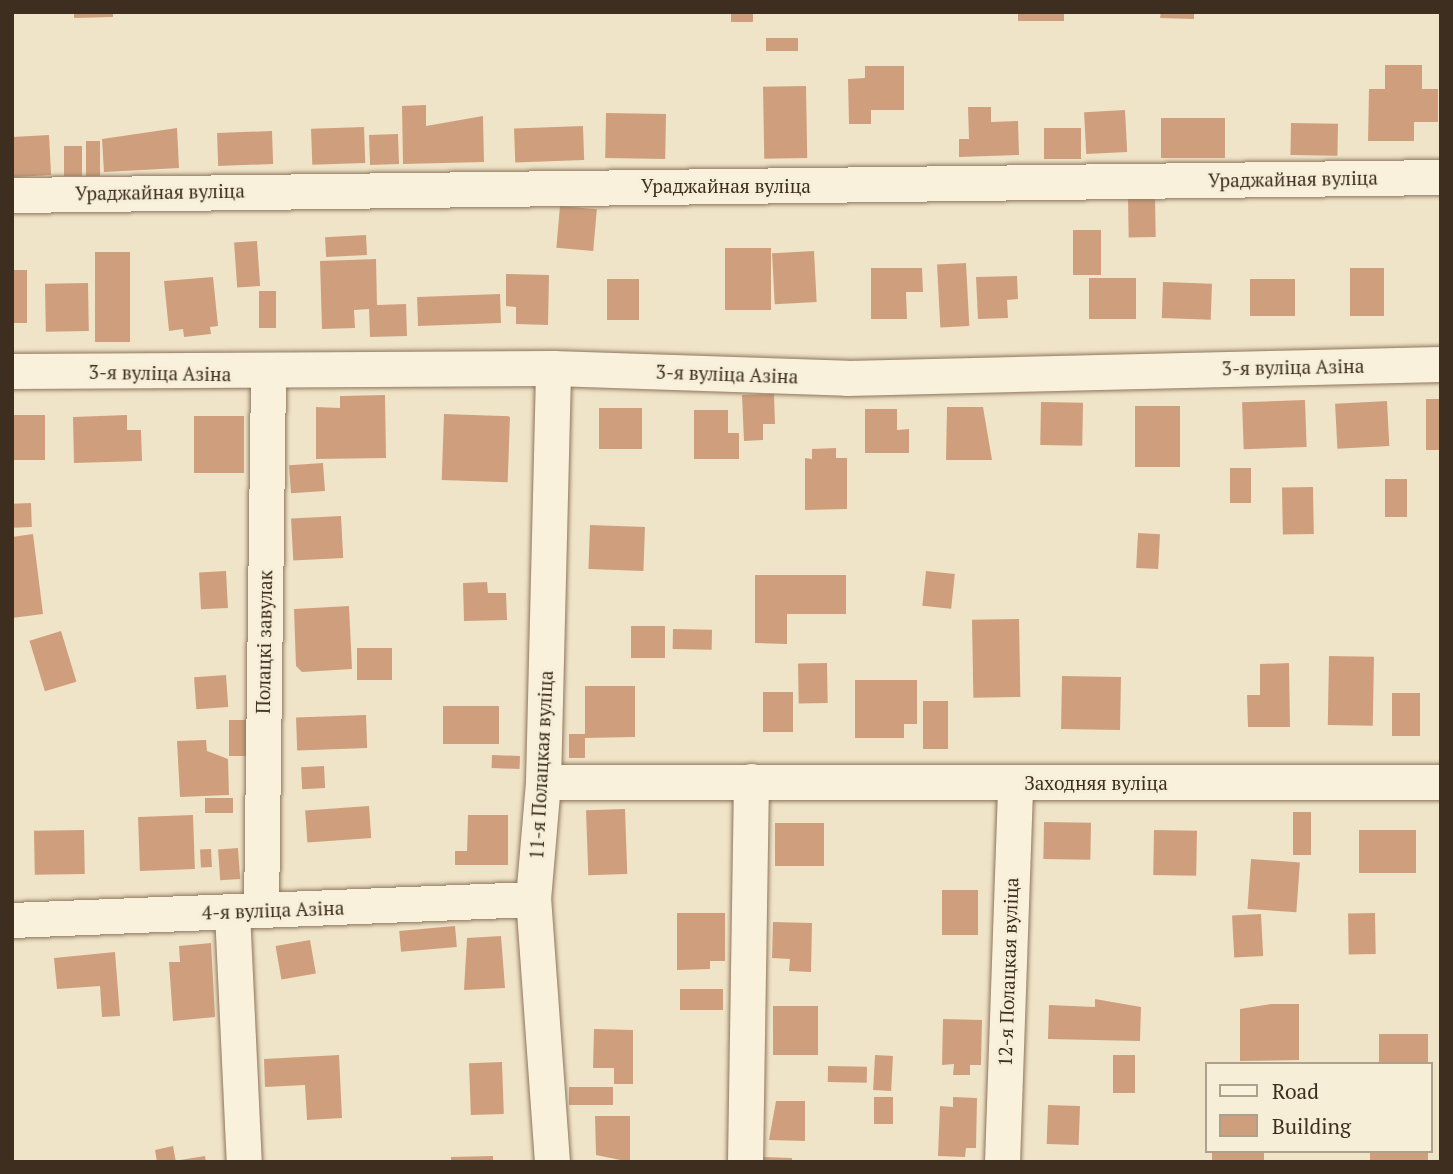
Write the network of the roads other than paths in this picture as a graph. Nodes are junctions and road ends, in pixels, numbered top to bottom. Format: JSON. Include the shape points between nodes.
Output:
{"nodes":[{"id":1,"x":1441,"y":177,"type":"edge"},
{"id":2,"x":12,"y":195,"type":"edge"},
{"id":3,"x":1441,"y":364,"type":"edge"},
{"id":4,"x":553,"y":368,"type":"junction"},
{"id":5,"x":12,"y":371,"type":"edge"},
{"id":6,"x":268,"y":374,"type":"junction"},
{"id":7,"x":751,"y":780,"type":"junction"},
{"id":8,"x":543,"y":782,"type":"junction"},
{"id":9,"x":1441,"y":782,"type":"edge"},
{"id":10,"x":1015,"y":783,"type":"junction"},
{"id":11,"x":533,"y":899,"type":"junction"},
{"id":12,"x":247,"y":911,"type":"junction"},
{"id":13,"x":12,"y":920,"type":"edge"},
{"id":14,"x":244,"y":1162,"type":"edge"},
{"id":15,"x":552,"y":1162,"type":"edge"},
{"id":16,"x":745,"y":1162,"type":"edge"},
{"id":17,"x":1002,"y":1162,"type":"edge"}],
"edges":[{"from":1,"to":2,"type":"street","name":"Ураджайная вуліца"},
{"from":3,"to":4,"type":"street","name":"3-я вуліца Азіна","via":[[848,378]]},
{"from":4,"to":6,"type":"street","name":"3-я вуліца Азіна"},
{"from":4,"to":8,"type":"street","name":"11-я Полацкая вуліца"},
{"from":5,"to":6,"type":"street","name":"3-я вуліца Азіна"},
{"from":6,"to":12,"type":"street","name":"Полацкі завулак"},
{"from":7,"to":8,"type":"street","name":"Заходняя вуліца"},
{"from":7,"to":10,"type":"street","name":"Заходняя вуліца"},
{"from":7,"to":16,"type":"street"},
{"from":8,"to":11,"type":"street","name":"11-я Полацкая вуліца"},
{"from":9,"to":10,"type":"street","name":"Заходняя вуліца"},
{"from":10,"to":17,"type":"street","name":"12-я Полацкая вуліца"},
{"from":11,"to":12,"type":"street","name":"4-я вуліца Азіна"},
{"from":11,"to":15,"type":"street","name":"11-я Полацкая вуліца"},
{"from":12,"to":13,"type":"street","name":"4-я вуліца Азіна"},
{"from":12,"to":14,"type":"street","name":"Полацкі завулак"}]}
